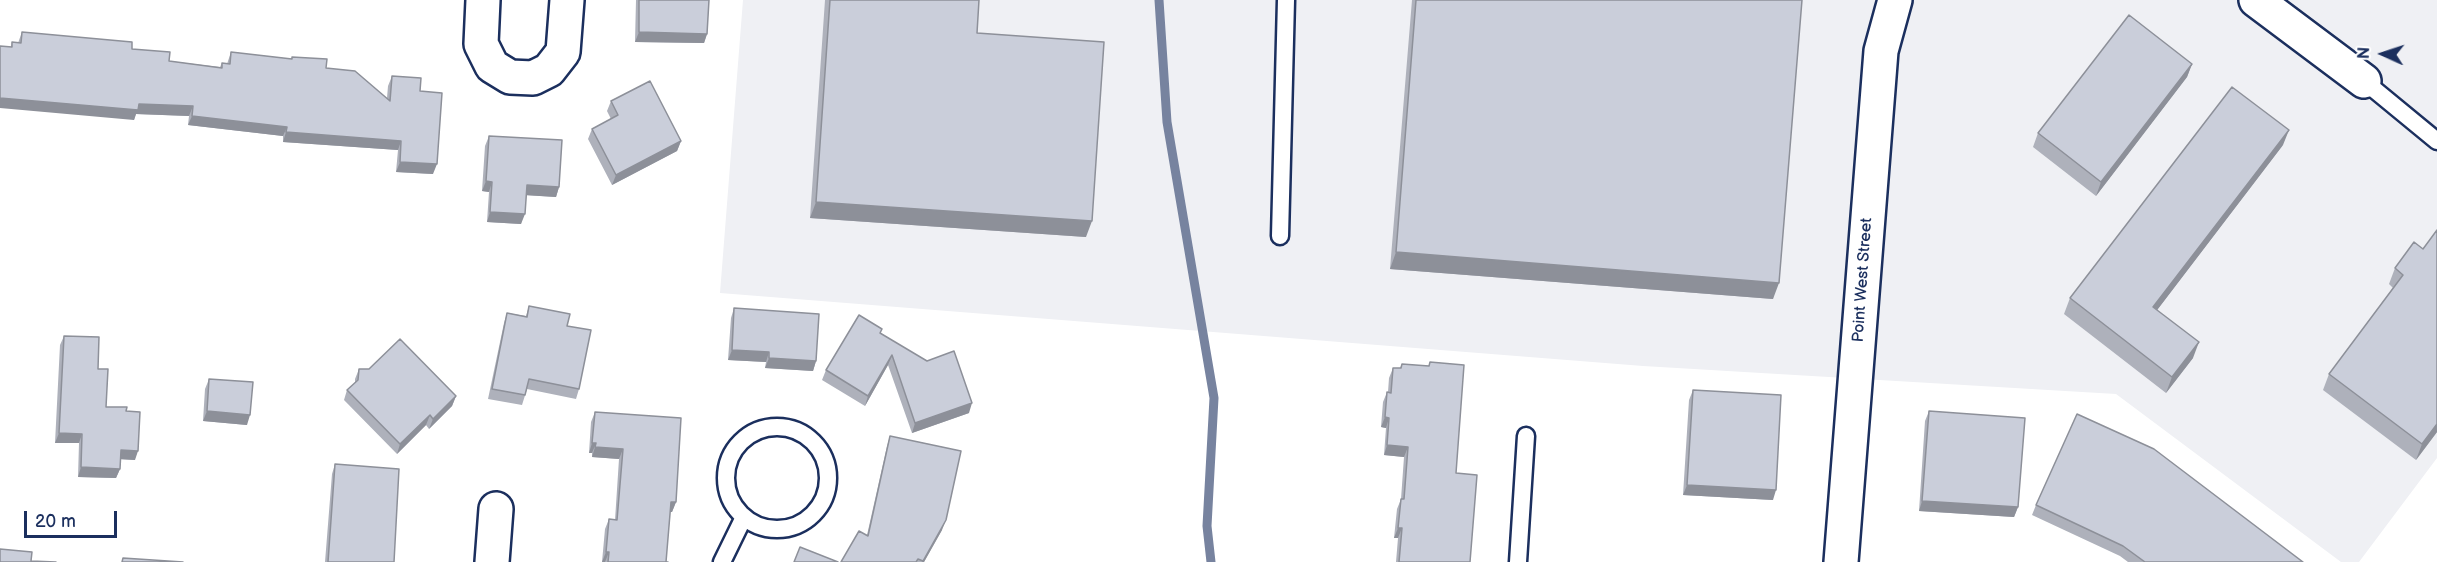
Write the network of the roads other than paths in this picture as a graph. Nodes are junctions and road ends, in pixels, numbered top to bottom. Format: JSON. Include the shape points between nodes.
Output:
{"nodes":[{"id":1,"x":483,"y":0,"type":"edge"},
{"id":2,"x":567,"y":0,"type":"edge"},
{"id":3,"x":1286,"y":0,"type":"edge"},
{"id":4,"x":1895,"y":0,"type":"edge"},
{"id":5,"x":2256,"y":0,"type":"edge"},
{"id":6,"x":2364,"y":81,"type":"joint"},
{"id":7,"x":2437,"y":141,"type":"edge"},
{"id":8,"x":1280,"y":236,"type":"dead end"},
{"id":9,"x":1526,"y":436,"type":"dead end"},
{"id":10,"x":496,"y":509,"type":"dead end"},
{"id":11,"x":744,"y":517,"type":"junction"},
{"id":12,"x":492,"y":562,"type":"edge"},
{"id":13,"x":722,"y":562,"type":"edge"},
{"id":14,"x":1518,"y":562,"type":"edge"},
{"id":15,"x":1841,"y":562,"type":"edge"}],
"edges":[{"from":1,"to":2,"type":"street","via":[[481,44],[492,66],[510,76],[532,78],[549,70],[563,52]]},
{"from":3,"to":8,"type":"lane"},
{"from":4,"to":15,"type":"street","name":"Point West Street","via":[[1881,51]]},
{"from":5,"to":6,"type":"street"},
{"from":6,"to":7,"type":"lane"},
{"from":9,"to":14,"type":"lane"},
{"from":10,"to":12,"type":"street"},
{"from":11,"to":11,"type":"lane","via":[[757,525],[781,528],[803,522],[816,511],[828,482],[827,466],[810,439],[797,430],[765,427],[738,444],[729,458],[727,490]]},
{"from":11,"to":13,"type":"lane"}]}
